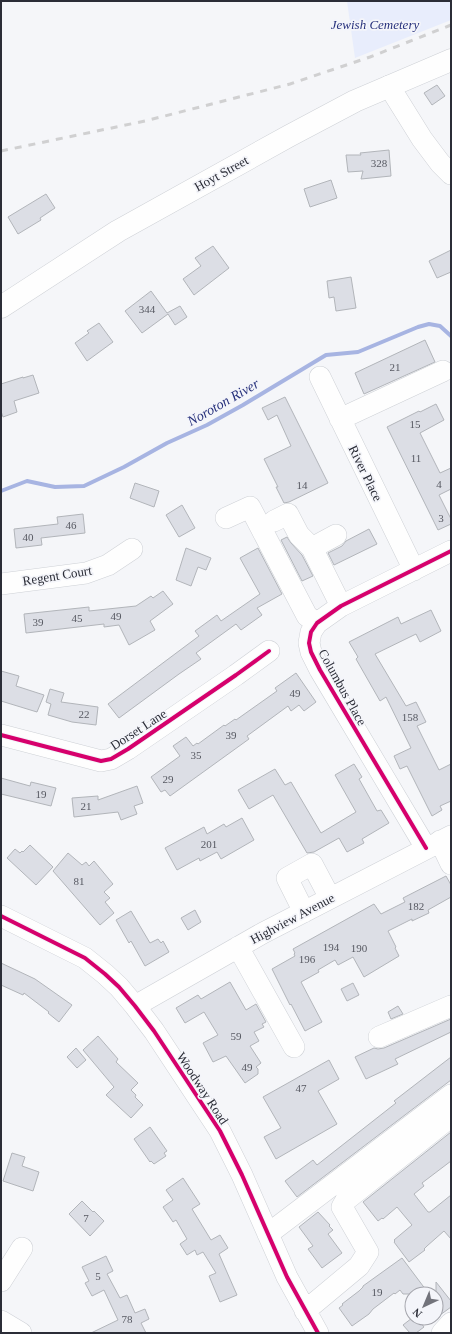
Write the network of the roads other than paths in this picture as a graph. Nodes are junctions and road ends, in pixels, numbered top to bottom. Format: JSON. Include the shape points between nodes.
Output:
{"nodes":[{"id":1,"x":451,"y":60,"type":"edge"},
{"id":2,"x":389,"y":86,"type":"junction"},
{"id":3,"x":451,"y":174,"type":"edge"},
{"id":4,"x":1,"y":307,"type":"edge"},
{"id":5,"x":443,"y":372,"type":"dead end"},
{"id":6,"x":320,"y":377,"type":"dead end"},
{"id":7,"x":340,"y":419,"type":"junction"},
{"id":8,"x":226,"y":518,"type":"dead end"},
{"id":9,"x":274,"y":521,"type":"dead end"},
{"id":10,"x":336,"y":535,"type":"dead end"},
{"id":11,"x":312,"y":548,"type":"junction"},
{"id":12,"x":132,"y":549,"type":"dead end"},
{"id":13,"x":451,"y":551,"type":"edge"},
{"id":14,"x":414,"y":570,"type":"junction"},
{"id":15,"x":1,"y":584,"type":"edge"},
{"id":16,"x":341,"y":606,"type":"junction"},
{"id":17,"x":317,"y":623,"type":"junction"},
{"id":18,"x":270,"y":651,"type":"dead end"},
{"id":19,"x":1,"y":735,"type":"edge"},
{"id":20,"x":439,"y":842,"type":"edge"},
{"id":21,"x":451,"y":864,"type":"edge"},
{"id":22,"x":330,"y":898,"type":"junction"},
{"id":23,"x":304,"y":912,"type":"junction"},
{"id":24,"x":1,"y":916,"type":"edge"},
{"id":25,"x":238,"y":947,"type":"junction"},
{"id":26,"x":135,"y":1006,"type":"junction"},
{"id":27,"x":451,"y":1006,"type":"edge"},
{"id":28,"x":379,"y":1037,"type":"dead end"},
{"id":29,"x":294,"y":1047,"type":"dead end"},
{"id":30,"x":451,"y":1095,"type":"edge"},
{"id":31,"x":451,"y":1118,"type":"edge"},
{"id":32,"x":268,"y":1234,"type":"junction"},
{"id":33,"x":22,"y":1248,"type":"dead end"},
{"id":34,"x":1,"y":1281,"type":"edge"},
{"id":35,"x":305,"y":1311,"type":"junction"},
{"id":36,"x":1,"y":1321,"type":"edge"},
{"id":37,"x":451,"y":1323,"type":"edge"},
{"id":38,"x":21,"y":1333,"type":"edge"},
{"id":39,"x":318,"y":1333,"type":"edge"},
{"id":40,"x":442,"y":1333,"type":"edge"}],
"edges":[{"from":1,"to":2,"type":"main road","name":"Hoyt Street"},
{"from":2,"to":3,"type":"street","via":[[422,139]]},
{"from":2,"to":4,"type":"main road","name":"Hoyt Street","via":[[326,115],[146,215]]},
{"from":5,"to":7,"type":"street"},
{"from":6,"to":7,"type":"street","name":"River Place"},
{"from":7,"to":14,"type":"street","name":"River Place"},
{"from":8,"to":17,"type":"street","via":[[250,507],[307,616]]},
{"from":9,"to":11,"type":"street","via":[[288,514],[299,536]]},
{"from":10,"to":11,"type":"street"},
{"from":11,"to":16,"type":"street"},
{"from":12,"to":15,"type":"street","name":"Regent Court","via":[[108,565],[86,573]]},
{"from":13,"to":14,"type":"street"},
{"from":14,"to":16,"type":"street"},
{"from":16,"to":17,"type":"street"},
{"from":17,"to":20,"type":"street","name":"Columbus Place","via":[[311,632],[309,643],[320,670]]},
{"from":18,"to":19,"type":"street","name":"Dorset Lane","via":[[111,759],[101,761]]},
{"from":20,"to":21,"type":"street","name":"Columbus Place"},
{"from":20,"to":22,"type":"street","name":"Highview Avenue"},
{"from":22,"to":23,"type":"street","name":"Highview Avenue"},
{"from":22,"to":23,"type":"street","via":[[312,864],[287,878]]},
{"from":23,"to":25,"type":"street","name":"Highview Avenue"},
{"from":24,"to":26,"type":"street","name":"Woodway Road","via":[[85,958],[110,979]]},
{"from":25,"to":26,"type":"street","name":"Highview Avenue"},
{"from":25,"to":29,"type":"street"},
{"from":26,"to":32,"type":"street","name":"Woodway Road","via":[[220,1131]]},
{"from":27,"to":28,"type":"street"},
{"from":30,"to":32,"type":"street"},
{"from":31,"to":35,"type":"street","via":[[346,1200],[342,1207],[368,1252],[359,1266]]},
{"from":32,"to":35,"type":"street","name":"Woodway Road"},
{"from":33,"to":34,"type":"street"},
{"from":35,"to":39,"type":"street","name":"Woodway Road"},
{"from":36,"to":38,"type":"street"},
{"from":37,"to":40,"type":"street"}]}
